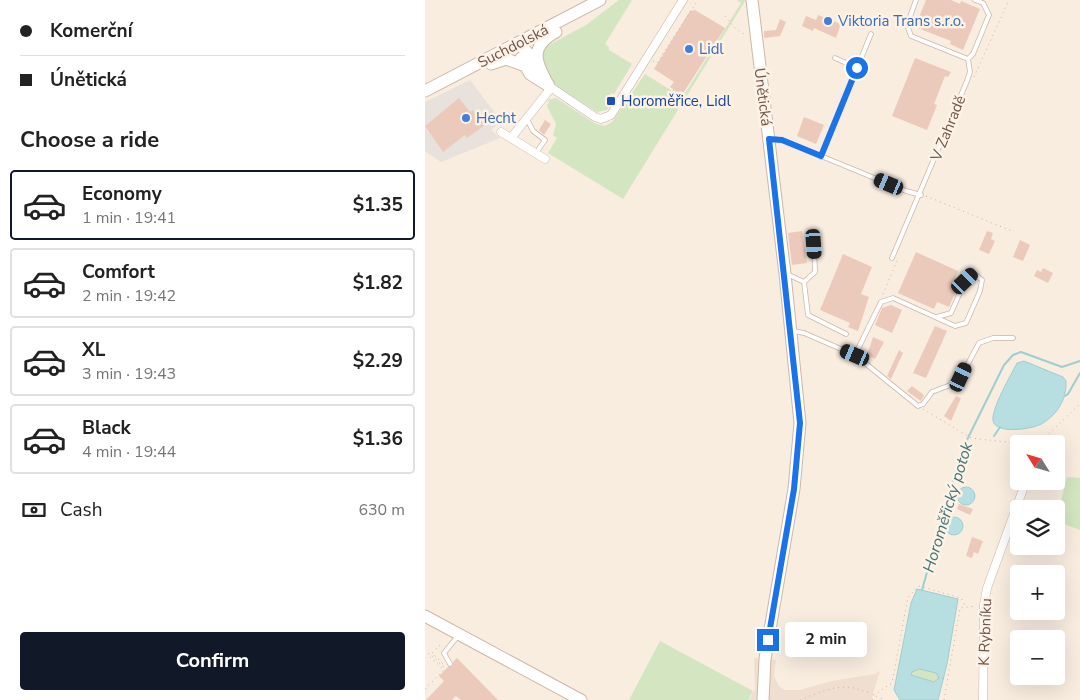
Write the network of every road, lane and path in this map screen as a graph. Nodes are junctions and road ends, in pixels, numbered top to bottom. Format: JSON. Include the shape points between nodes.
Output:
{"nodes":[{"id":1,"x":600,"y":0,"type":"edge"},
{"id":2,"x":683,"y":0,"type":"edge"},
{"id":3,"x":751,"y":0,"type":"edge"},
{"id":4,"x":916,"y":0,"type":"edge"},
{"id":5,"x":975,"y":0,"type":"edge"},
{"id":6,"x":1009,"y":0,"type":"edge"},
{"id":7,"x":725,"y":16,"type":"dead end"},
{"id":8,"x":871,"y":34,"type":"dead end"},
{"id":9,"x":749,"y":41,"type":"dead end"},
{"id":10,"x":519,"y":44,"type":"junction"},
{"id":11,"x":835,"y":58,"type":"dead end"},
{"id":12,"x":968,"y":59,"type":"junction"},
{"id":13,"x":523,"y":65,"type":"junction"},
{"id":14,"x":857,"y":68,"type":"junction"},
{"id":15,"x":452,"y":77,"type":"junction"},
{"id":16,"x":967,"y":81,"type":"junction"},
{"id":17,"x":549,"y":85,"type":"junction"},
{"id":18,"x":425,"y":91,"type":"edge"},
{"id":19,"x":527,"y":118,"type":"junction"},
{"id":20,"x":501,"y":132,"type":"dead end"},
{"id":21,"x":511,"y":138,"type":"junction"},
{"id":22,"x":769,"y":139,"type":"junction"},
{"id":23,"x":536,"y":153,"type":"junction"},
{"id":24,"x":821,"y":156,"type":"junction"},
{"id":25,"x":545,"y":158,"type":"dead end"},
{"id":26,"x":921,"y":195,"type":"junction"},
{"id":27,"x":1014,"y":232,"type":"dead end"},
{"id":28,"x":814,"y":244,"type":"dead end"},
{"id":29,"x":899,"y":246,"type":"junction"},
{"id":30,"x":893,"y":258,"type":"dead end"},
{"id":31,"x":785,"y":274,"type":"junction"},
{"id":32,"x":804,"y":282,"type":"junction"},
{"id":33,"x":881,"y":302,"type":"junction"},
{"id":34,"x":937,"y":317,"type":"junction"},
{"id":35,"x":790,"y":330,"type":"junction"},
{"id":36,"x":846,"y":334,"type":"dead end"},
{"id":37,"x":1013,"y":338,"type":"dead end"},
{"id":38,"x":855,"y":355,"type":"junction"},
{"id":39,"x":1080,"y":404,"type":"edge"},
{"id":40,"x":918,"y":406,"type":"junction"},
{"id":41,"x":1047,"y":435,"type":"edge"},
{"id":42,"x":1010,"y":442,"type":"edge"},
{"id":43,"x":1022,"y":490,"type":"edge"},
{"id":44,"x":984,"y":605,"type":"junction"},
{"id":45,"x":966,"y":608,"type":"junction"},
{"id":46,"x":425,"y":616,"type":"edge"},
{"id":47,"x":459,"y":634,"type":"junction"},
{"id":48,"x":440,"y":645,"type":"dead end"},
{"id":49,"x":450,"y":664,"type":"dead end"},
{"id":50,"x":938,"y":677,"type":"dead end"},
{"id":51,"x":947,"y":679,"type":"junction"},
{"id":52,"x":425,"y":688,"type":"edge"},
{"id":53,"x":874,"y":694,"type":"junction"},
{"id":54,"x":581,"y":700,"type":"edge"},
{"id":55,"x":763,"y":700,"type":"edge"},
{"id":56,"x":800,"y":700,"type":"edge"},
{"id":57,"x":872,"y":700,"type":"edge"},
{"id":58,"x":884,"y":700,"type":"edge"},
{"id":59,"x":944,"y":700,"type":"edge"},
{"id":60,"x":983,"y":700,"type":"edge"}],
"edges":[{"from":1,"to":10,"type":"street","name":"Suchdolská"},
{"from":1,"to":17,"type":"street","via":[[586,14],[542,41],[537,59]]},
{"from":2,"to":17,"type":"street","via":[[611,115],[601,119],[595,117]]},
{"from":3,"to":22,"type":"street","name":"Únětická"},
{"from":4,"to":12,"type":"lane","via":[[907,25],[911,36]]},
{"from":5,"to":12,"type":"lane","name":"V Zahradě","via":[[983,3],[989,15]]},
{"from":6,"to":16,"type":"path","via":[[976,76]]},
{"from":7,"to":9,"type":"path","via":[[735,28],[747,34]]},
{"from":8,"to":14,"type":"lane"},
{"from":10,"to":13,"type":"street"},
{"from":10,"to":15,"type":"street","name":"Suchdolská"},
{"from":10,"to":17,"type":"street"},
{"from":11,"to":14,"type":"lane"},
{"from":12,"to":16,"type":"lane","name":"V Zahradě","via":[[970,72]]},
{"from":13,"to":15,"type":"street","via":[[506,59]]},
{"from":13,"to":17,"type":"street","via":[[534,78]]},
{"from":14,"to":24,"type":"lane"},
{"from":15,"to":18,"type":"street","name":"Suchdolská"},
{"from":16,"to":26,"type":"lane","name":"V Zahradě"},
{"from":17,"to":19,"type":"street"},
{"from":19,"to":21,"type":"street"},
{"from":19,"to":23,"type":"lane","via":[[533,131],[545,140]]},
{"from":20,"to":21,"type":"street"},
{"from":21,"to":23,"type":"street"},
{"from":22,"to":24,"type":"lane","via":[[782,140]]},
{"from":22,"to":31,"type":"street","name":"Únětická"},
{"from":23,"to":25,"type":"street"},
{"from":24,"to":26,"type":"lane"},
{"from":26,"to":27,"type":"path"},
{"from":26,"to":29,"type":"lane","name":"V Zahradě"},
{"from":28,"to":32,"type":"lane","via":[[815,272]]},
{"from":29,"to":30,"type":"lane","name":"V Zahradě"},
{"from":29,"to":33,"type":"path","via":[[899,258]]},
{"from":31,"to":32,"type":"lane"},
{"from":31,"to":35,"type":"street","name":"Únětická"},
{"from":32,"to":36,"type":"lane","via":[[808,316]]},
{"from":33,"to":34,"type":"lane","via":[[893,298]]},
{"from":33,"to":38,"type":"lane"},
{"from":34,"to":34,"type":"lane","via":[[951,313],[965,281],[973,273],[979,276],[982,280],[980,291],[966,323],[955,326]]},
{"from":35,"to":38,"type":"lane"},
{"from":35,"to":55,"type":"street","name":"Únětická","via":[[800,423],[794,489],[765,659]]},
{"from":37,"to":40,"type":"lane","via":[[993,338],[979,343],[961,377],[953,384],[932,392]]},
{"from":38,"to":40,"type":"lane"},
{"from":39,"to":41,"type":"path"},
{"from":40,"to":42,"type":"path","via":[[971,438]]},
{"from":43,"to":44,"type":"street","name":"K Rybníku"},
{"from":44,"to":45,"type":"path"},
{"from":44,"to":60,"type":"street","name":"K Rybníku"},
{"from":45,"to":51,"type":"path","via":[[960,608]]},
{"from":45,"to":53,"type":"path","via":[[961,598],[916,587],[908,598],[892,683]]},
{"from":46,"to":47,"type":"street"},
{"from":47,"to":49,"type":"lane","via":[[444,652]]},
{"from":47,"to":54,"type":"street"},
{"from":48,"to":52,"type":"path","via":[[433,653],[446,667],[429,653],[444,670]]},
{"from":50,"to":51,"type":"path"},
{"from":51,"to":59,"type":"path"},
{"from":53,"to":56,"type":"path","via":[[853,686],[830,687]]},
{"from":53,"to":57,"type":"path"},
{"from":53,"to":58,"type":"path"}]}
